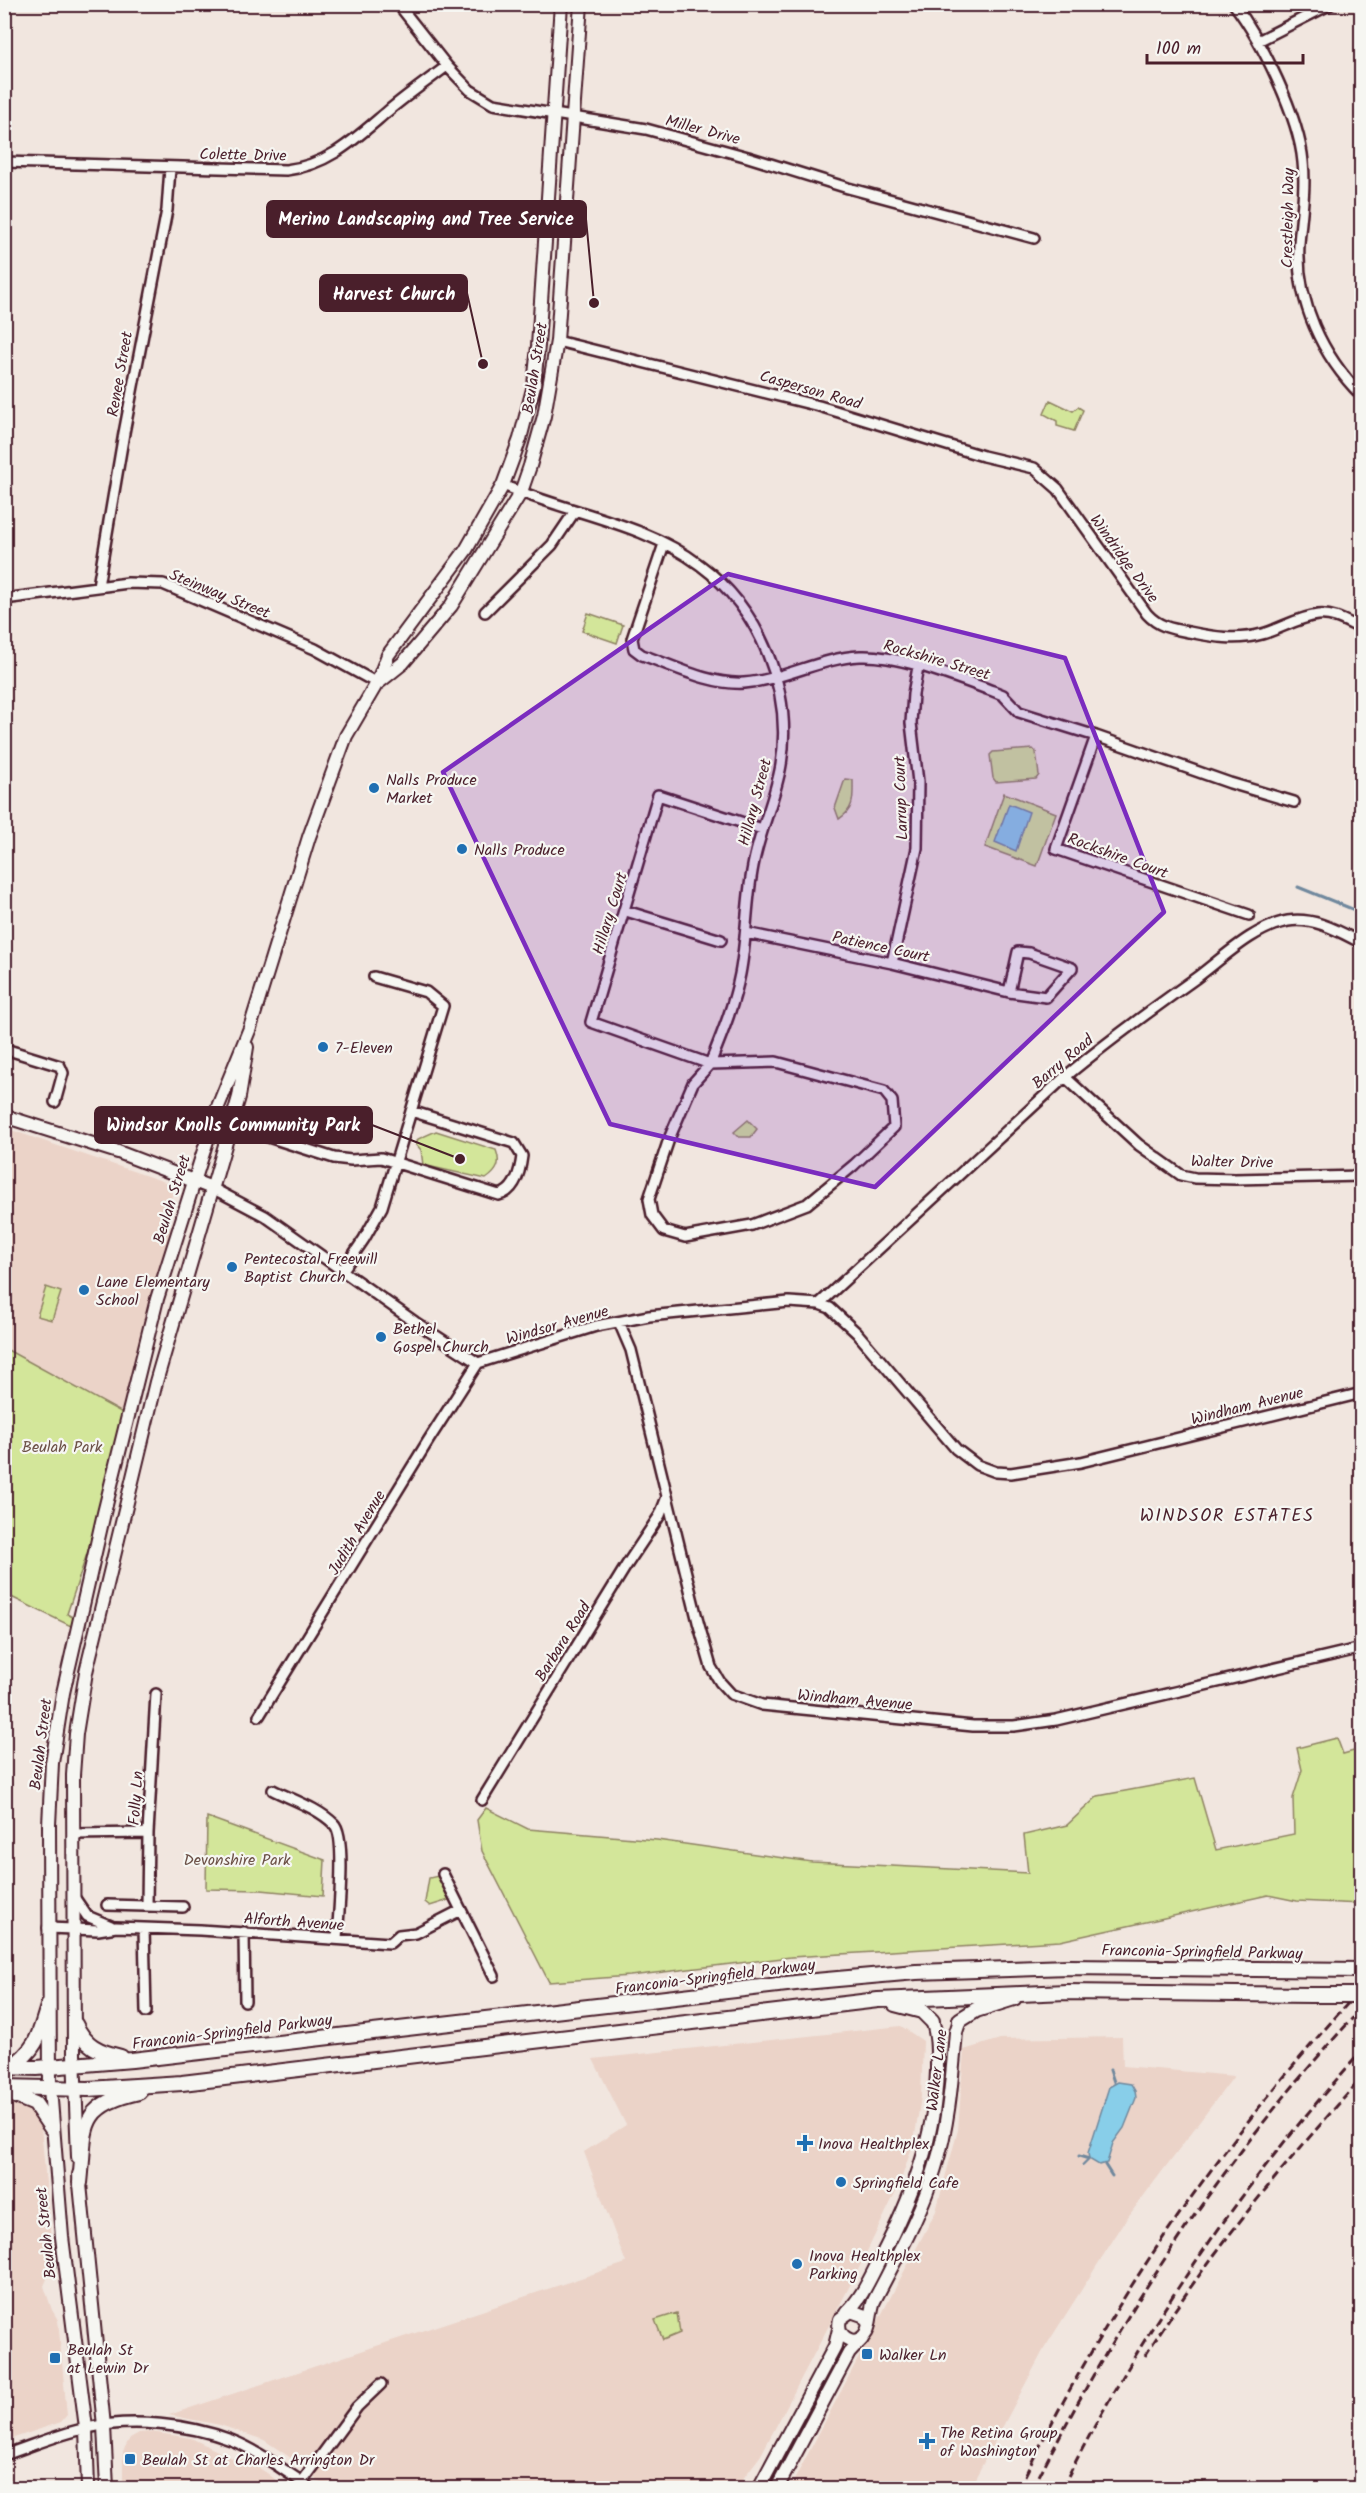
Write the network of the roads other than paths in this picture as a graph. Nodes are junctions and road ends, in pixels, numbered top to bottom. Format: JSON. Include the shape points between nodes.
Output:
{"nodes":[{"id":1,"x":398,"y":4,"type":"edge"},
{"id":2,"x":561,"y":4,"type":"edge"},
{"id":3,"x":581,"y":4,"type":"edge"},
{"id":4,"x":1234,"y":4,"type":"edge"},
{"id":5,"x":1331,"y":4,"type":"edge"},
{"id":6,"x":1257,"y":41,"type":"junction"},
{"id":7,"x":447,"y":66,"type":"junction"},
{"id":8,"x":554,"y":114,"type":"junction"},
{"id":9,"x":572,"y":117,"type":"junction"},
{"id":10,"x":4,"y":162,"type":"edge"},
{"id":11,"x":170,"y":168,"type":"junction"},
{"id":12,"x":1034,"y":238,"type":"dead end"},
{"id":13,"x":557,"y":341,"type":"junction"},
{"id":14,"x":1362,"y":396,"type":"edge"},
{"id":15,"x":1052,"y":481,"type":"joint"},
{"id":16,"x":504,"y":485,"type":"junction"},
{"id":17,"x":521,"y":492,"type":"junction"},
{"id":18,"x":575,"y":511,"type":"junction"},
{"id":19,"x":664,"y":544,"type":"junction"},
{"id":20,"x":98,"y":586,"type":"junction"},
{"id":21,"x":4,"y":599,"type":"edge"},
{"id":22,"x":485,"y":612,"type":"dead end"},
{"id":23,"x":1362,"y":629,"type":"edge"},
{"id":24,"x":918,"y":667,"type":"junction"},
{"id":25,"x":775,"y":676,"type":"junction"},
{"id":26,"x":377,"y":683,"type":"junction"},
{"id":27,"x":1096,"y":736,"type":"junction"},
{"id":28,"x":1294,"y":802,"type":"dead end"},
{"id":29,"x":762,"y":829,"type":"junction"},
{"id":30,"x":626,"y":911,"type":"junction"},
{"id":31,"x":1249,"y":915,"type":"dead end"},
{"id":32,"x":746,"y":933,"type":"junction"},
{"id":33,"x":721,"y":940,"type":"dead end"},
{"id":34,"x":1362,"y":943,"type":"edge"},
{"id":35,"x":892,"y":963,"type":"junction"},
{"id":36,"x":374,"y":977,"type":"dead end"},
{"id":37,"x":1009,"y":992,"type":"junction"},
{"id":38,"x":250,"y":1028,"type":"junction"},
{"id":39,"x":5,"y":1050,"type":"edge"},
{"id":40,"x":710,"y":1064,"type":"junction"},
{"id":41,"x":1065,"y":1077,"type":"junction"},
{"id":42,"x":55,"y":1102,"type":"dead end"},
{"id":43,"x":411,"y":1111,"type":"junction"},
{"id":44,"x":4,"y":1116,"type":"edge"},
{"id":45,"x":262,"y":1135,"type":"dead end"},
{"id":46,"x":394,"y":1163,"type":"junction"},
{"id":47,"x":1362,"y":1176,"type":"edge"},
{"id":48,"x":193,"y":1179,"type":"junction"},
{"id":49,"x":212,"y":1188,"type":"junction"},
{"id":50,"x":343,"y":1270,"type":"junction"},
{"id":51,"x":819,"y":1304,"type":"junction"},
{"id":52,"x":619,"y":1322,"type":"junction"},
{"id":53,"x":478,"y":1363,"type":"junction"},
{"id":54,"x":1362,"y":1393,"type":"edge"},
{"id":55,"x":667,"y":1497,"type":"junction"},
{"id":56,"x":1362,"y":1648,"type":"edge"},
{"id":57,"x":156,"y":1694,"type":"dead end"},
{"id":58,"x":260,"y":1716,"type":"dead end"},
{"id":59,"x":273,"y":1790,"type":"dead end"},
{"id":60,"x":482,"y":1800,"type":"dead end"},
{"id":61,"x":148,"y":1833,"type":"junction"},
{"id":62,"x":73,"y":1834,"type":"junction"},
{"id":63,"x":443,"y":1874,"type":"dead end"},
{"id":64,"x":74,"y":1896,"type":"junction"},
{"id":65,"x":107,"y":1905,"type":"dead end"},
{"id":66,"x":147,"y":1905,"type":"junction"},
{"id":67,"x":183,"y":1907,"type":"dead end"},
{"id":68,"x":461,"y":1910,"type":"junction"},
{"id":69,"x":117,"y":1927,"type":"junction"},
{"id":70,"x":48,"y":1928,"type":"junction"},
{"id":71,"x":144,"y":1928,"type":"junction"},
{"id":72,"x":74,"y":1929,"type":"junction"},
{"id":73,"x":244,"y":1932,"type":"junction"},
{"id":74,"x":337,"y":1939,"type":"junction"},
{"id":75,"x":1362,"y":1970,"type":"edge"},
{"id":76,"x":494,"y":1976,"type":"dead end"},
{"id":77,"x":1031,"y":1993,"type":"junction"},
{"id":78,"x":1362,"y":1995,"type":"edge"},
{"id":79,"x":878,"y":2000,"type":"junction"},
{"id":80,"x":245,"y":2001,"type":"dead end"},
{"id":81,"x":48,"y":2006,"type":"junction"},
{"id":82,"x":146,"y":2012,"type":"dead end"},
{"id":83,"x":960,"y":2020,"type":"joint"},
{"id":84,"x":932,"y":2021,"type":"joint"},
{"id":85,"x":75,"y":2025,"type":"junction"},
{"id":86,"x":132,"y":2060,"type":"junction"},
{"id":87,"x":75,"y":2065,"type":"junction"},
{"id":88,"x":7,"y":2067,"type":"edge"},
{"id":89,"x":49,"y":2067,"type":"junction"},
{"id":90,"x":182,"y":2083,"type":"junction"},
{"id":91,"x":50,"y":2088,"type":"junction"},
{"id":92,"x":4,"y":2089,"type":"edge"},
{"id":93,"x":75,"y":2089,"type":"junction"},
{"id":94,"x":52,"y":2129,"type":"junction"},
{"id":95,"x":80,"y":2183,"type":"junction"},
{"id":96,"x":845,"y":2314,"type":"junction"},
{"id":97,"x":869,"y":2325,"type":"junction"},
{"id":98,"x":839,"y":2329,"type":"junction"},
{"id":99,"x":862,"y":2338,"type":"junction"},
{"id":100,"x":381,"y":2384,"type":"dead end"},
{"id":101,"x":104,"y":2426,"type":"junction"},
{"id":102,"x":86,"y":2428,"type":"junction"},
{"id":103,"x":4,"y":2455,"type":"edge"},
{"id":104,"x":305,"y":2485,"type":"edge"},
{"id":105,"x":88,"y":2488,"type":"edge"},
{"id":106,"x":107,"y":2488,"type":"edge"},
{"id":107,"x":759,"y":2488,"type":"edge"},
{"id":108,"x":777,"y":2488,"type":"edge"}],
"edges":[{"from":1,"to":7,"type":"street","name":"Miller Drive"},
{"from":2,"to":8,"type":"main road","name":"Beulah Street"},
{"from":3,"to":9,"type":"main road","name":"Beulah Street"},
{"from":4,"to":6,"type":"street","name":"Crestleigh Way"},
{"from":5,"to":6,"type":"street"},
{"from":6,"to":14,"type":"street","name":"Crestleigh Way","via":[[1300,140],[1304,182],[1299,259],[1308,309],[1333,363]]},
{"from":7,"to":8,"type":"street","name":"Miller Drive","via":[[470,90],[493,104]]},
{"from":7,"to":11,"type":"street","name":"Colette Drive","via":[[339,152],[315,165],[286,170]]},
{"from":8,"to":9,"type":"street","name":"Miller Drive"},
{"from":8,"to":16,"type":"main road","name":"Beulah Street","via":[[534,385]]},
{"from":9,"to":12,"type":"street","name":"Miller Drive","via":[[646,129]]},
{"from":9,"to":13,"type":"main road","name":"Beulah Street"},
{"from":10,"to":11,"type":"street","name":"Colette Drive"},
{"from":11,"to":20,"type":"street","name":"Renee Street","via":[[166,210]]},
{"from":13,"to":15,"type":"street","name":"Casperson Road","via":[[819,406],[1030,467]]},
{"from":13,"to":17,"type":"main road","name":"Beulah Street","via":[[544,416]]},
{"from":15,"to":23,"type":"street","name":"Windridge Drive","via":[[1147,614],[1160,625],[1233,638],[1328,615]]},
{"from":16,"to":17,"type":"street","name":"Hillary Street"},
{"from":16,"to":26,"type":"main road","name":"Beulah Street","via":[[465,550],[388,655]]},
{"from":17,"to":18,"type":"street","name":"Hillary Street"},
{"from":17,"to":26,"type":"main road","name":"Beulah Street","via":[[451,606],[403,663]]},
{"from":18,"to":19,"type":"street","name":"Hillary Street"},
{"from":18,"to":22,"type":"street","via":[[552,545]]},
{"from":19,"to":25,"type":"street","name":"Hillary Street","via":[[699,564],[737,601],[762,641]]},
{"from":19,"to":25,"type":"street","name":"Rockshire Street","via":[[632,639],[634,649],[717,681],[741,683]]},
{"from":20,"to":21,"type":"street","name":"Steinway Street"},
{"from":20,"to":26,"type":"street","name":"Steinway Street","via":[[169,586],[315,649]]},
{"from":24,"to":25,"type":"street","name":"Rockshire Street","via":[[884,657],[860,656],[824,661]]},
{"from":24,"to":27,"type":"street","name":"Rockshire Street","via":[[993,691],[1019,712]]},
{"from":24,"to":35,"type":"street","name":"Larrup Court","via":[[910,723],[918,782],[917,848]]},
{"from":25,"to":29,"type":"street","name":"Hillary Street","via":[[783,742],[776,789]]},
{"from":26,"to":38,"type":"main road","name":"Beulah Street","via":[[346,736],[332,774]]},
{"from":27,"to":28,"type":"street","name":"Rockshire Street"},
{"from":27,"to":31,"type":"street","name":"Rockshire Court","via":[[1056,849]]},
{"from":29,"to":30,"type":"street","name":"Hillary Court","via":[[658,795]]},
{"from":29,"to":32,"type":"street","name":"Hillary Street","via":[[749,887]]},
{"from":30,"to":33,"type":"street"},
{"from":30,"to":40,"type":"street","name":"Hillary Court","via":[[591,1023]]},
{"from":32,"to":35,"type":"street","name":"Patience Court"},
{"from":32,"to":40,"type":"street","name":"Hillary Street","via":[[733,1003]]},
{"from":34,"to":41,"type":"street","name":"Barry Road","via":[[1311,922],[1274,925],[1231,952]]},
{"from":35,"to":37,"type":"street","name":"Patience Court"},
{"from":36,"to":43,"type":"street","via":[[426,992],[443,1006]]},
{"from":37,"to":37,"type":"street","name":"Patience Court","via":[[1046,998],[1072,968],[1029,952],[1018,952]]},
{"from":38,"to":48,"type":"main road","name":"Beulah Street"},
{"from":38,"to":49,"type":"main road","name":"Beulah Street","via":[[239,1097]]},
{"from":39,"to":42,"type":"street","via":[[60,1066],[63,1073]]},
{"from":40,"to":40,"type":"street","name":"Hillary Street","via":[[776,1062],[875,1087],[892,1101],[894,1127],[807,1204],[752,1225],[686,1237],[664,1231],[652,1215],[649,1199],[693,1083]]},
{"from":41,"to":47,"type":"street","name":"Walter Drive","via":[[1139,1145],[1181,1175],[1235,1179]]},
{"from":41,"to":51,"type":"street","name":"Barry Road"},
{"from":43,"to":46,"type":"street"},
{"from":43,"to":46,"type":"street","via":[[514,1143],[520,1150],[521,1164],[513,1187],[498,1195]]},
{"from":44,"to":48,"type":"main road"},
{"from":45,"to":46,"type":"street","via":[[334,1158],[381,1158]]},
{"from":46,"to":50,"type":"street","via":[[382,1207]]},
{"from":48,"to":49,"type":"main road"},
{"from":48,"to":70,"type":"main road","name":"Beulah Street","via":[[157,1299],[63,1693],[51,1783]]},
{"from":49,"to":50,"type":"street","via":[[265,1215]]},
{"from":49,"to":62,"type":"main road","name":"Beulah Street","via":[[156,1382],[86,1672],[74,1755]]},
{"from":50,"to":53,"type":"street"},
{"from":51,"to":52,"type":"street","name":"Windsor Avenue","via":[[789,1302],[704,1309]]},
{"from":51,"to":54,"type":"street","name":"Windham Avenue","via":[[830,1308],[857,1333],[956,1449],[977,1465],[996,1472],[1026,1472],[1081,1462]]},
{"from":52,"to":53,"type":"street","name":"Windsor Avenue"},
{"from":52,"to":55,"type":"street","name":"Windham Avenue","via":[[631,1350]]},
{"from":53,"to":58,"type":"street","name":"Judith Avenue"},
{"from":55,"to":56,"type":"street","name":"Windham Avenue","via":[[711,1667],[731,1694],[762,1705],[973,1726],[1014,1726],[1056,1720]]},
{"from":55,"to":60,"type":"street","name":"Barbara Road","via":[[653,1527]]},
{"from":57,"to":61,"type":"street","name":"Folly Ln"},
{"from":59,"to":74,"type":"street","via":[[337,1827],[342,1844]]},
{"from":61,"to":62,"type":"street"},
{"from":61,"to":66,"type":"street","name":"Folly Ln"},
{"from":62,"to":64,"type":"main road","name":"Beulah Street"},
{"from":63,"to":68,"type":"street"},
{"from":64,"to":69,"type":"street","name":"Alforth Avenue","via":[[92,1919]]},
{"from":64,"to":72,"type":"main road","name":"Beulah Street"},
{"from":65,"to":66,"type":"street"},
{"from":66,"to":67,"type":"street"},
{"from":68,"to":74,"type":"street","name":"Alforth Avenue","via":[[416,1933],[399,1935],[390,1943]]},
{"from":68,"to":76,"type":"street"},
{"from":69,"to":71,"type":"street","name":"Alforth Avenue"},
{"from":69,"to":72,"type":"street","name":"Alforth Avenue"},
{"from":70,"to":72,"type":"street","name":"Alforth Avenue"},
{"from":70,"to":81,"type":"main road","name":"Beulah Street"},
{"from":71,"to":73,"type":"street","name":"Alforth Avenue"},
{"from":71,"to":82,"type":"street"},
{"from":72,"to":85,"type":"main road","name":"Beulah Street"},
{"from":73,"to":74,"type":"street","name":"Alforth Avenue"},
{"from":73,"to":80,"type":"street"},
{"from":75,"to":86,"type":"main road","name":"Franconia-Springfield Parkway","via":[[1068,1967],[916,1972]]},
{"from":77,"to":78,"type":"main road","bridge":true},
{"from":77,"to":79,"type":"main road"},
{"from":77,"to":83,"type":"main road","via":[[976,2010]]},
{"from":79,"to":84,"type":"main road","via":[[922,2011]]},
{"from":79,"to":90,"type":"main road"},
{"from":81,"to":88,"type":"main road","via":[[33,2050]]},
{"from":81,"to":89,"type":"main road","name":"Beulah Street"},
{"from":83,"to":97,"type":"main road","name":"Walker Lane","via":[[936,2166],[918,2214],[874,2301]]},
{"from":84,"to":96,"type":"main road","name":"Walker Lane","via":[[937,2042],[937,2075],[925,2153],[898,2224],[861,2296]]},
{"from":85,"to":86,"type":"main road","via":[[93,2048]]},
{"from":85,"to":87,"type":"main road","name":"Beulah Street"},
{"from":86,"to":87,"type":"main road","name":"Franconia-Springfield Parkway"},
{"from":87,"to":89,"type":"main road","name":"Franconia-Springfield Parkway"},
{"from":87,"to":93,"type":"main road","name":"Beulah Street"},
{"from":88,"to":89,"type":"main road","name":"Franconia-Springfield Parkway"},
{"from":89,"to":91,"type":"main road","name":"Beulah Street"},
{"from":90,"to":93,"type":"main road"},
{"from":90,"to":95,"type":"main road","via":[[117,2097],[96,2109],[87,2123]]},
{"from":91,"to":92,"type":"main road"},
{"from":91,"to":93,"type":"main road"},
{"from":91,"to":94,"type":"main road","name":"Beulah Street"},
{"from":92,"to":94,"type":"main road","via":[[35,2104]]},
{"from":93,"to":95,"type":"main road","name":"Beulah Street"},
{"from":94,"to":102,"type":"main road","name":"Beulah Street"},
{"from":95,"to":101,"type":"main road","name":"Beulah Street"},
{"from":96,"to":97,"type":"main road","via":[[861,2313]]},
{"from":96,"to":98,"type":"main road","name":"Walker Lane"},
{"from":97,"to":99,"type":"main road","name":"Walker Lane"},
{"from":98,"to":99,"type":"main road","via":[[853,2341]]},
{"from":98,"to":107,"type":"main road","name":"Walker Lane","via":[[835,2346]]},
{"from":99,"to":108,"type":"main road","name":"Walker Lane","via":[[849,2353]]},
{"from":100,"to":104,"type":"street","via":[[357,2407]]},
{"from":101,"to":102,"type":"street"},
{"from":101,"to":104,"type":"street","via":[[183,2427],[231,2440]]},
{"from":101,"to":106,"type":"main road","name":"Beulah Street"},
{"from":102,"to":103,"type":"street"},
{"from":102,"to":105,"type":"main road","name":"Beulah Street"}]}
